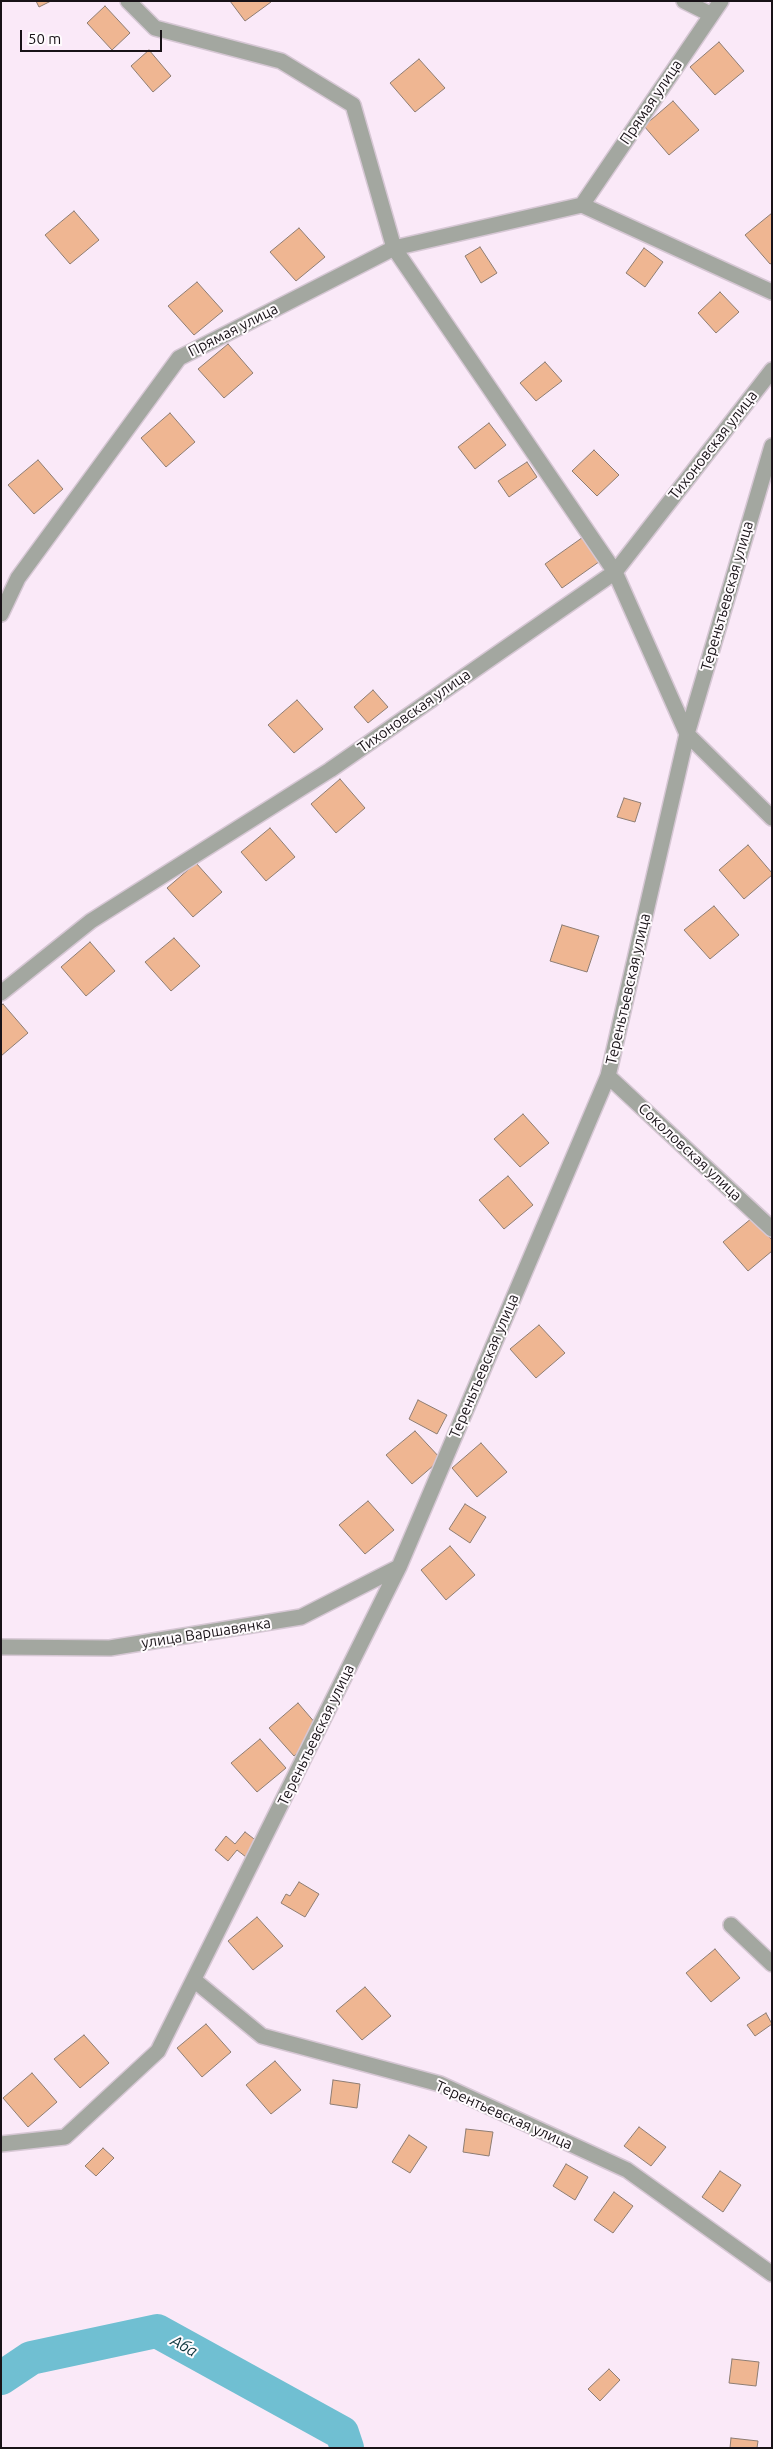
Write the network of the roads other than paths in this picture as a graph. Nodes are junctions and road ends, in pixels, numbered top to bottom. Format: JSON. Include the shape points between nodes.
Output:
{"nodes":[{"id":1,"x":128,"y":1,"type":"edge"},
{"id":2,"x":684,"y":1,"type":"edge"},
{"id":3,"x":721,"y":1,"type":"edge"},
{"id":4,"x":710,"y":14,"type":"junction"},
{"id":5,"x":582,"y":205,"type":"junction"},
{"id":6,"x":394,"y":248,"type":"junction"},
{"id":7,"x":772,"y":292,"type":"edge"},
{"id":8,"x":772,"y":370,"type":"edge"},
{"id":9,"x":772,"y":446,"type":"edge"},
{"id":10,"x":769,"y":463,"type":"edge"},
{"id":11,"x":615,"y":572,"type":"junction"},
{"id":12,"x":1,"y":614,"type":"edge"},
{"id":13,"x":687,"y":734,"type":"junction"},
{"id":14,"x":772,"y":818,"type":"edge"},
{"id":15,"x":1,"y":993,"type":"edge"},
{"id":16,"x":608,"y":1076,"type":"junction"},
{"id":17,"x":772,"y":1229,"type":"edge"},
{"id":18,"x":399,"y":1567,"type":"junction"},
{"id":19,"x":1,"y":1647,"type":"edge"},
{"id":20,"x":731,"y":1925,"type":"dead end"},
{"id":21,"x":772,"y":1964,"type":"edge"},
{"id":22,"x":194,"y":1980,"type":"junction"},
{"id":23,"x":1,"y":2144,"type":"edge"},
{"id":24,"x":772,"y":2274,"type":"edge"}],
"edges":[{"from":1,"to":6,"type":"street","via":[[155,28],[281,61],[352,105]]},
{"from":2,"to":4,"type":"street"},
{"from":3,"to":4,"type":"street","name":"Прямая улица"},
{"from":4,"to":5,"type":"street","name":"Прямая улица"},
{"from":5,"to":6,"type":"street","name":"Прямая улица"},
{"from":5,"to":7,"type":"street"},
{"from":6,"to":11,"type":"street"},
{"from":6,"to":12,"type":"street","name":"Прямая улица","via":[[179,358],[18,578]]},
{"from":8,"to":11,"type":"street","name":"Тихоновская улица"},
{"from":9,"to":10,"type":"street","name":"Тереньтьевская улица"},
{"from":10,"to":13,"type":"street","name":"Тереньтьевская улица"},
{"from":11,"to":13,"type":"street"},
{"from":11,"to":15,"type":"street","name":"Тихоновская улица","via":[[330,770],[91,921]]},
{"from":13,"to":14,"type":"street"},
{"from":13,"to":16,"type":"street","name":"Тереньтьевская улица"},
{"from":16,"to":17,"type":"street","name":"Соколовская улица"},
{"from":16,"to":18,"type":"street","name":"Тереньтьевская улица"},
{"from":18,"to":19,"type":"street","name":"улица Варшавянка","via":[[301,1618],[110,1648]]},
{"from":18,"to":22,"type":"street","name":"Тереньтьевская улица"},
{"from":20,"to":21,"type":"street"},
{"from":22,"to":23,"type":"street","name":"Тереньтьевская улица","via":[[158,2051],[65,2137]]},
{"from":22,"to":24,"type":"street","name":"Терентьевская улица","via":[[262,2036],[440,2084],[627,2170]]}]}
